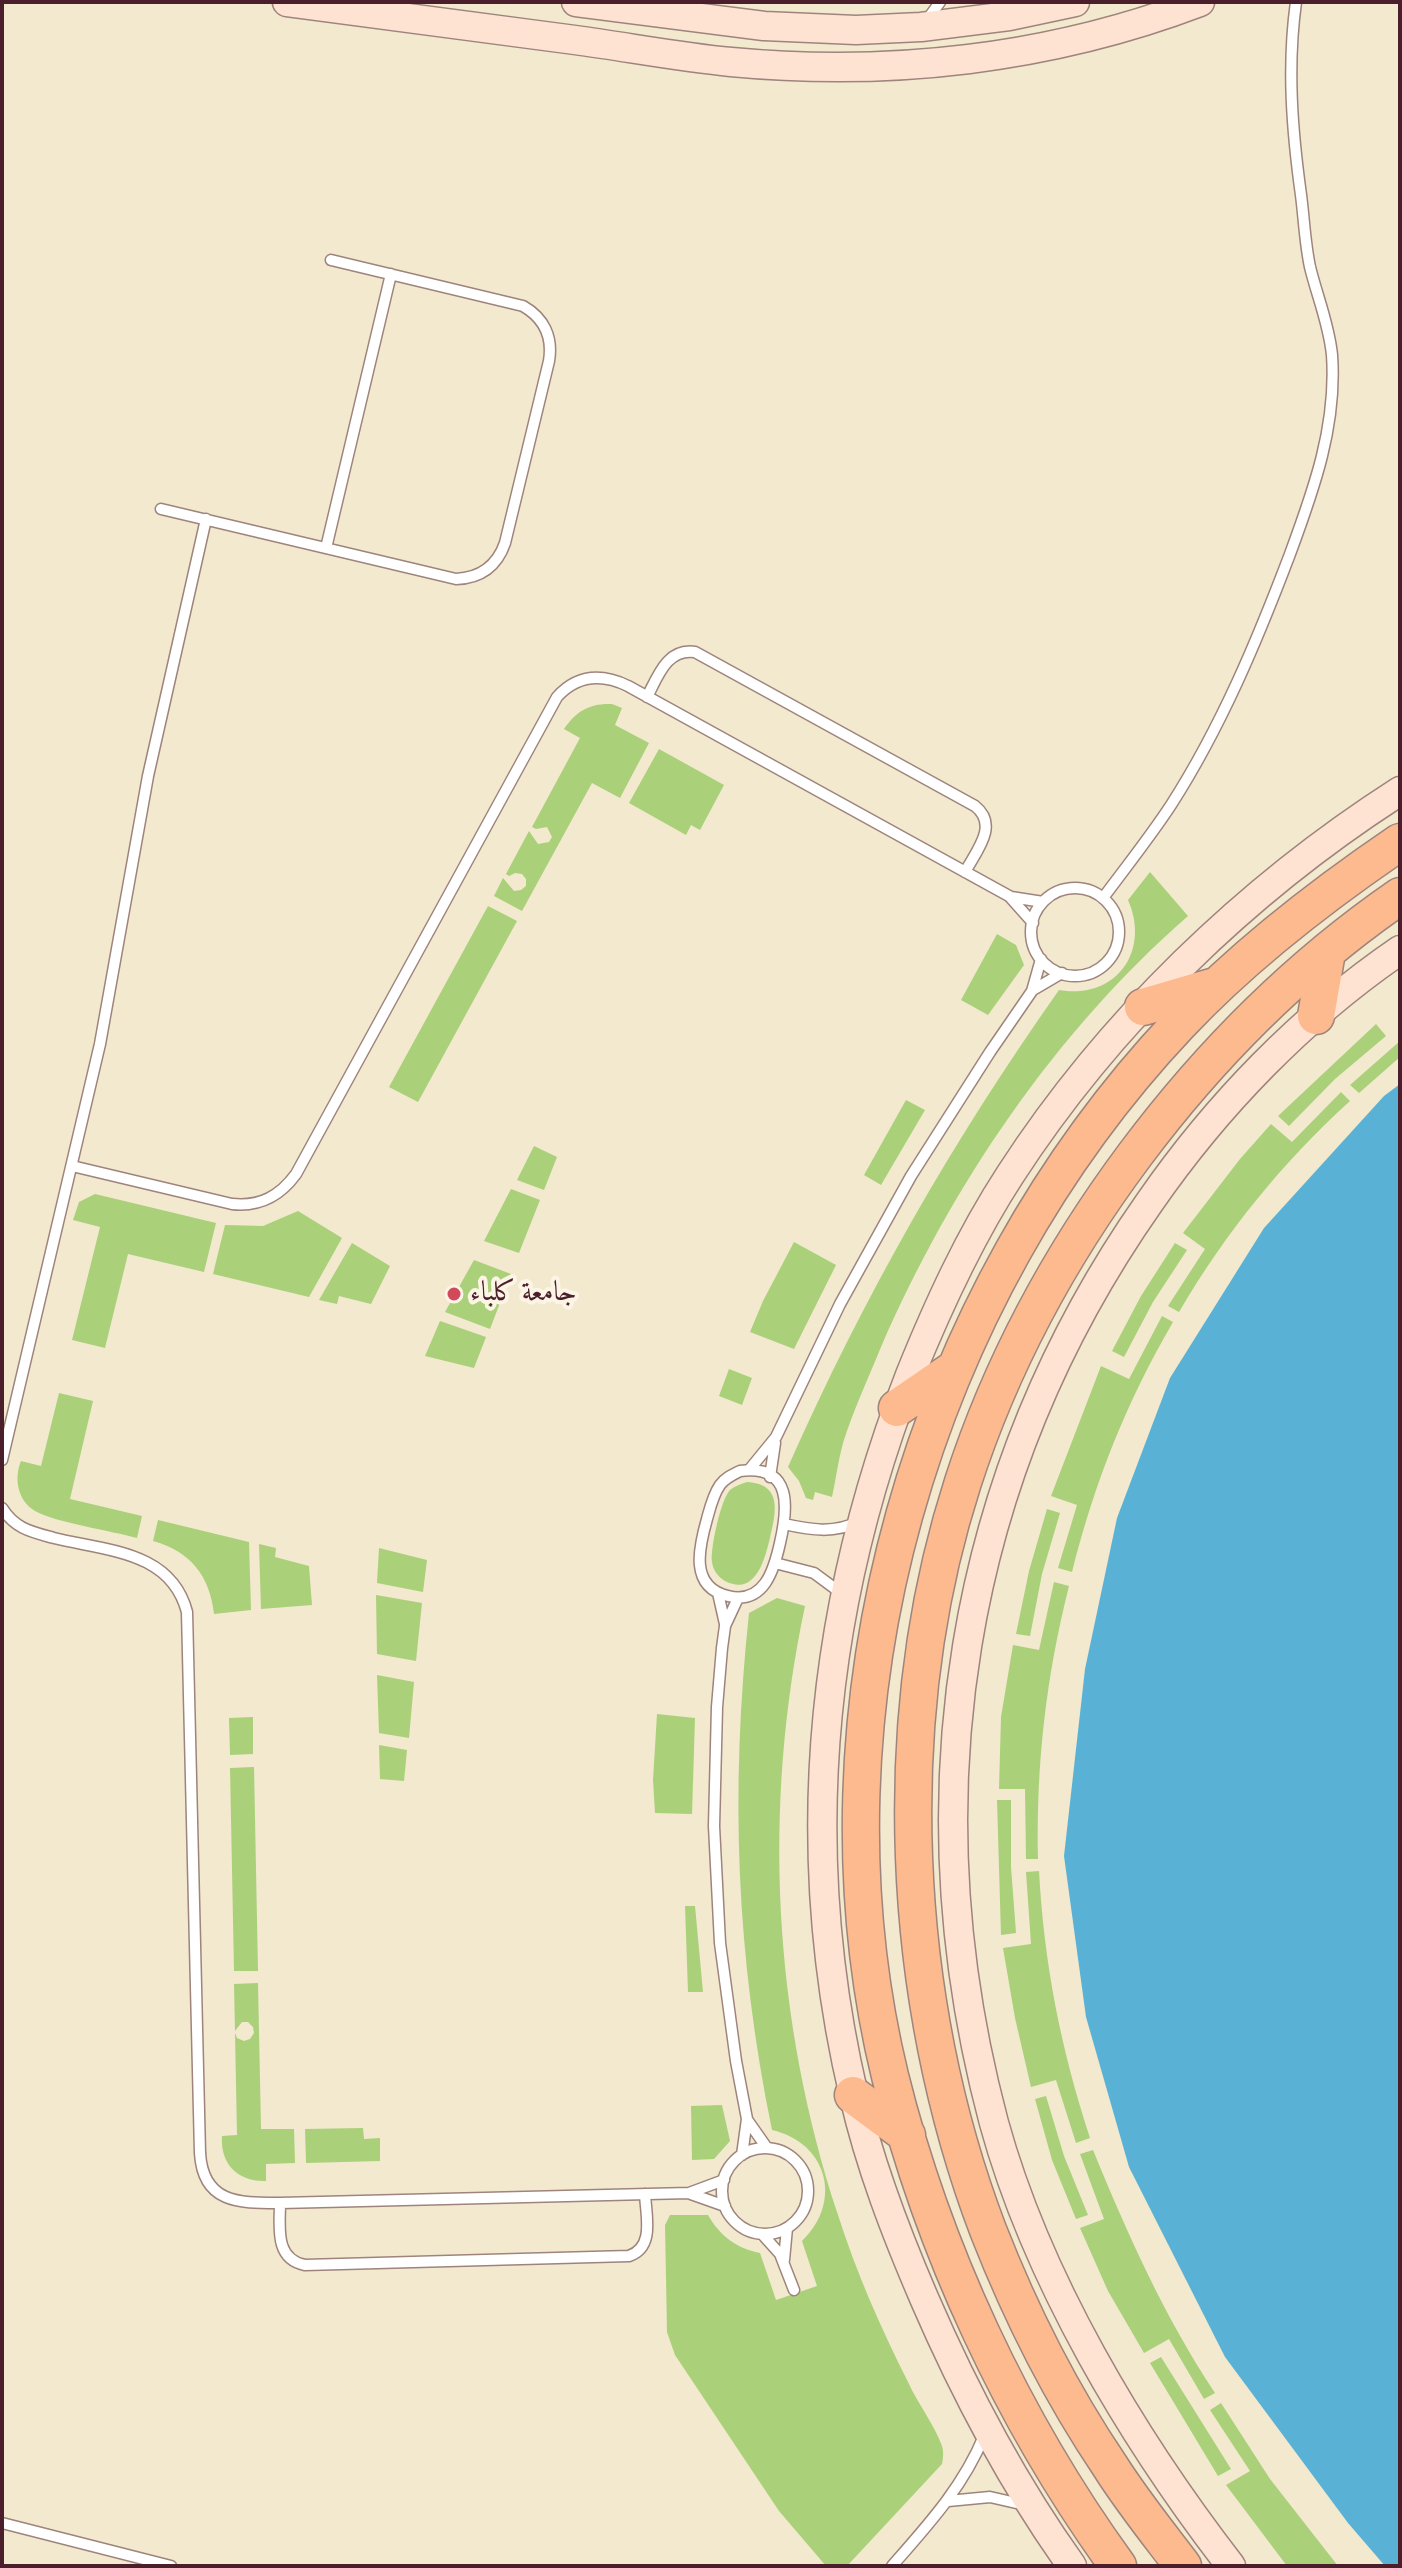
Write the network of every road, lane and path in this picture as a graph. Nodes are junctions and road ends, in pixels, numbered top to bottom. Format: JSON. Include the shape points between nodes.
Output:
{"nodes":[{"id":1,"x":287,"y":2,"type":"edge"},
{"id":2,"x":576,"y":2,"type":"edge"},
{"id":3,"x":940,"y":2,"type":"edge"},
{"id":4,"x":1075,"y":2,"type":"edge"},
{"id":5,"x":1200,"y":2,"type":"edge"},
{"id":6,"x":1296,"y":2,"type":"edge"},
{"id":7,"x":921,"y":27,"type":"junction"},
{"id":8,"x":331,"y":260,"type":"dead end"},
{"id":9,"x":391,"y":274,"type":"junction"},
{"id":10,"x":161,"y":509,"type":"dead end"},
{"id":11,"x":206,"y":519,"type":"junction"},
{"id":12,"x":326,"y":548,"type":"junction"},
{"id":13,"x":647,"y":697,"type":"junction"},
{"id":14,"x":1400,"y":791,"type":"edge"},
{"id":15,"x":1400,"y":842,"type":"edge"},
{"id":16,"x":965,"y":872,"type":"junction"},
{"id":17,"x":1009,"y":896,"type":"junction"},
{"id":18,"x":1400,"y":896,"type":"edge"},
{"id":19,"x":1103,"y":898,"type":"junction"},
{"id":20,"x":1043,"y":902,"type":"junction"},
{"id":21,"x":1033,"y":923,"type":"junction"},
{"id":22,"x":1400,"y":950,"type":"edge"},
{"id":23,"x":1327,"y":952,"type":"junction"},
{"id":24,"x":1041,"y":959,"type":"junction"},
{"id":25,"x":1062,"y":973,"type":"junction"},
{"id":26,"x":1220,"y":984,"type":"junction"},
{"id":27,"x":1032,"y":991,"type":"junction"},
{"id":28,"x":1143,"y":1007,"type":"junction"},
{"id":29,"x":1316,"y":1016,"type":"junction"},
{"id":30,"x":72,"y":1166,"type":"junction"},
{"id":31,"x":954,"y":1369,"type":"junction"},
{"id":32,"x":897,"y":1408,"type":"junction"},
{"id":33,"x":776,"y":1437,"type":"junction"},
{"id":34,"x":2,"y":1460,"type":"edge"},
{"id":35,"x":749,"y":1470,"type":"junction"},
{"id":36,"x":770,"y":1477,"type":"junction"},
{"id":37,"x":2,"y":1508,"type":"edge"},
{"id":38,"x":862,"y":1520,"type":"junction"},
{"id":39,"x":784,"y":1524,"type":"junction"},
{"id":40,"x":775,"y":1563,"type":"junction"},
{"id":41,"x":718,"y":1593,"type":"junction"},
{"id":42,"x":844,"y":1597,"type":"junction"},
{"id":43,"x":738,"y":1598,"type":"junction"},
{"id":44,"x":725,"y":1626,"type":"junction"},
{"id":45,"x":853,"y":2095,"type":"junction"},
{"id":46,"x":747,"y":2119,"type":"junction"},
{"id":47,"x":907,"y":2135,"type":"junction"},
{"id":48,"x":767,"y":2148,"type":"junction"},
{"id":49,"x":742,"y":2155,"type":"junction"},
{"id":50,"x":724,"y":2180,"type":"junction"},
{"id":51,"x":689,"y":2193,"type":"junction"},
{"id":52,"x":645,"y":2194,"type":"junction"},
{"id":53,"x":280,"y":2203,"type":"junction"},
{"id":54,"x":725,"y":2206,"type":"junction"},
{"id":55,"x":787,"y":2228,"type":"junction"},
{"id":56,"x":761,"y":2234,"type":"junction"},
{"id":57,"x":785,"y":2262,"type":"junction"},
{"id":58,"x":794,"y":2290,"type":"dead end"},
{"id":59,"x":987,"y":2430,"type":"junction"},
{"id":60,"x":948,"y":2501,"type":"junction"},
{"id":61,"x":1031,"y":2508,"type":"junction"},
{"id":62,"x":2,"y":2523,"type":"edge"},
{"id":63,"x":171,"y":2566,"type":"edge"},
{"id":64,"x":892,"y":2566,"type":"edge"},
{"id":65,"x":1072,"y":2566,"type":"edge"},
{"id":66,"x":1118,"y":2566,"type":"edge"},
{"id":67,"x":1183,"y":2566,"type":"edge"},
{"id":68,"x":1231,"y":2566,"type":"edge"}],
"edges":[{"from":1,"to":5,"type":"street","via":[[685,56],[823,67],[915,64],[1043,48],[1114,32]]},
{"from":2,"to":7,"type":"street","via":[[764,26]]},
{"from":3,"to":7,"type":"lane"},
{"from":4,"to":7,"type":"street"},
{"from":6,"to":19,"type":"lane","via":[[1292,127],[1310,265],[1332,354],[1326,444],[1267,614],[1219,719],[1171,806]]},
{"from":8,"to":9,"type":"lane"},
{"from":9,"to":12,"type":"lane"},
{"from":9,"to":12,"type":"lane","via":[[531,311],[548,333],[549,361],[505,543],[491,567],[475,577],[456,579]]},
{"from":10,"to":11,"type":"lane"},
{"from":11,"to":12,"type":"lane"},
{"from":11,"to":30,"type":"lane","via":[[157,732],[111,995]]},
{"from":13,"to":16,"type":"lane"},
{"from":13,"to":16,"type":"lane","via":[[671,657],[695,652],[920,775],[984,815],[985,835]]},
{"from":13,"to":30,"type":"lane","via":[[618,681],[596,677],[574,682],[557,697],[296,1174],[282,1190],[254,1204],[232,1204]]},
{"from":14,"to":28,"type":"street","via":[[1287,873]]},
{"from":15,"to":26,"type":"highway","via":[[1320,900]]},
{"from":16,"to":17,"type":"lane"},
{"from":17,"to":20,"type":"lane"},
{"from":17,"to":21,"type":"lane"},
{"from":18,"to":23,"type":"highway"},
{"from":19,"to":20,"type":"lane","via":[[1086,889],[1067,889]]},
{"from":19,"to":25,"type":"lane","via":[[1118,926],[1111,958],[1083,975]]},
{"from":20,"to":21,"type":"lane"},
{"from":21,"to":24,"type":"lane","via":[[1033,942]]},
{"from":22,"to":29,"type":"street"},
{"from":23,"to":29,"type":"highway"},
{"from":23,"to":67,"type":"highway","via":[[1235,1038],[1169,1113],[1101,1205],[1041,1303],[963,1482],[937,1584],[921,1691],[914,1800],[917,1908],[941,2069],[969,2174],[1007,2276],[1054,2373],[1110,2467]]},
{"from":24,"to":25,"type":"lane"},
{"from":24,"to":27,"type":"lane"},
{"from":25,"to":27,"type":"lane"},
{"from":26,"to":28,"type":"highway"},
{"from":26,"to":31,"type":"highway","via":[[1144,1062],[1074,1152],[1013,1248]]},
{"from":27,"to":33,"type":"lane","via":[[911,1176],[840,1304]]},
{"from":28,"to":32,"type":"street","via":[[1071,1089],[1007,1179],[953,1274]]},
{"from":29,"to":68,"type":"street","via":[[1249,1080],[1171,1171],[1107,1264],[1057,1357],[1019,1447],[983,1566],[967,1640],[954,1755],[953,1871],[961,1964],[994,2123],[1010,2172],[1045,2262],[1106,2378],[1169,2482]]},
{"from":30,"to":34,"type":"lane"},
{"from":31,"to":32,"type":"highway"},
{"from":31,"to":47,"type":"highway","via":[[917,1469],[891,1566],[865,1736],[863,1849],[871,1963],[890,2075]]},
{"from":32,"to":38,"type":"street"},
{"from":33,"to":35,"type":"lane"},
{"from":33,"to":36,"type":"lane"},
{"from":35,"to":36,"type":"lane"},
{"from":35,"to":41,"type":"lane","via":[[732,1474],[719,1485],[699,1549],[701,1574]]},
{"from":36,"to":39,"type":"lane","via":[[785,1495]]},
{"from":37,"to":53,"type":"lane","via":[[30,1532],[151,1563],[171,1578],[184,1600],[201,2163],[208,2182],[223,2197]]},
{"from":38,"to":39,"type":"lane","via":[[824,1531]]},
{"from":38,"to":42,"type":"street"},
{"from":39,"to":40,"type":"lane"},
{"from":40,"to":42,"type":"lane","via":[[814,1573]]},
{"from":40,"to":43,"type":"lane","via":[[763,1587]]},
{"from":41,"to":43,"type":"lane"},
{"from":41,"to":44,"type":"lane"},
{"from":42,"to":45,"type":"street","via":[[827,1708],[822,1814],[827,1932]]},
{"from":43,"to":44,"type":"lane"},
{"from":44,"to":46,"type":"lane","via":[[715,1766],[716,1885],[727,2002]]},
{"from":45,"to":47,"type":"highway"},
{"from":45,"to":59,"type":"street","via":[[900,2242]]},
{"from":46,"to":48,"type":"lane"},
{"from":46,"to":49,"type":"lane"},
{"from":47,"to":66,"type":"highway","via":[[949,2256],[1005,2378]]},
{"from":48,"to":49,"type":"lane"},
{"from":48,"to":55,"type":"lane","via":[[796,2161],[807,2180],[802,2212]]},
{"from":49,"to":50,"type":"lane"},
{"from":50,"to":51,"type":"lane"},
{"from":50,"to":54,"type":"lane"},
{"from":51,"to":52,"type":"lane"},
{"from":51,"to":54,"type":"lane"},
{"from":52,"to":53,"type":"lane"},
{"from":52,"to":53,"type":"lane","via":[[646,2241],[629,2256],[305,2265],[283,2251]]},
{"from":54,"to":56,"type":"lane","via":[[735,2222]]},
{"from":55,"to":56,"type":"lane"},
{"from":55,"to":57,"type":"lane"},
{"from":56,"to":57,"type":"lane"},
{"from":57,"to":58,"type":"lane"},
{"from":59,"to":60,"type":"lane"},
{"from":59,"to":61,"type":"street"},
{"from":60,"to":61,"type":"lane","via":[[990,2497]]},
{"from":60,"to":64,"type":"lane"},
{"from":61,"to":65,"type":"street"},
{"from":62,"to":63,"type":"lane"}]}
